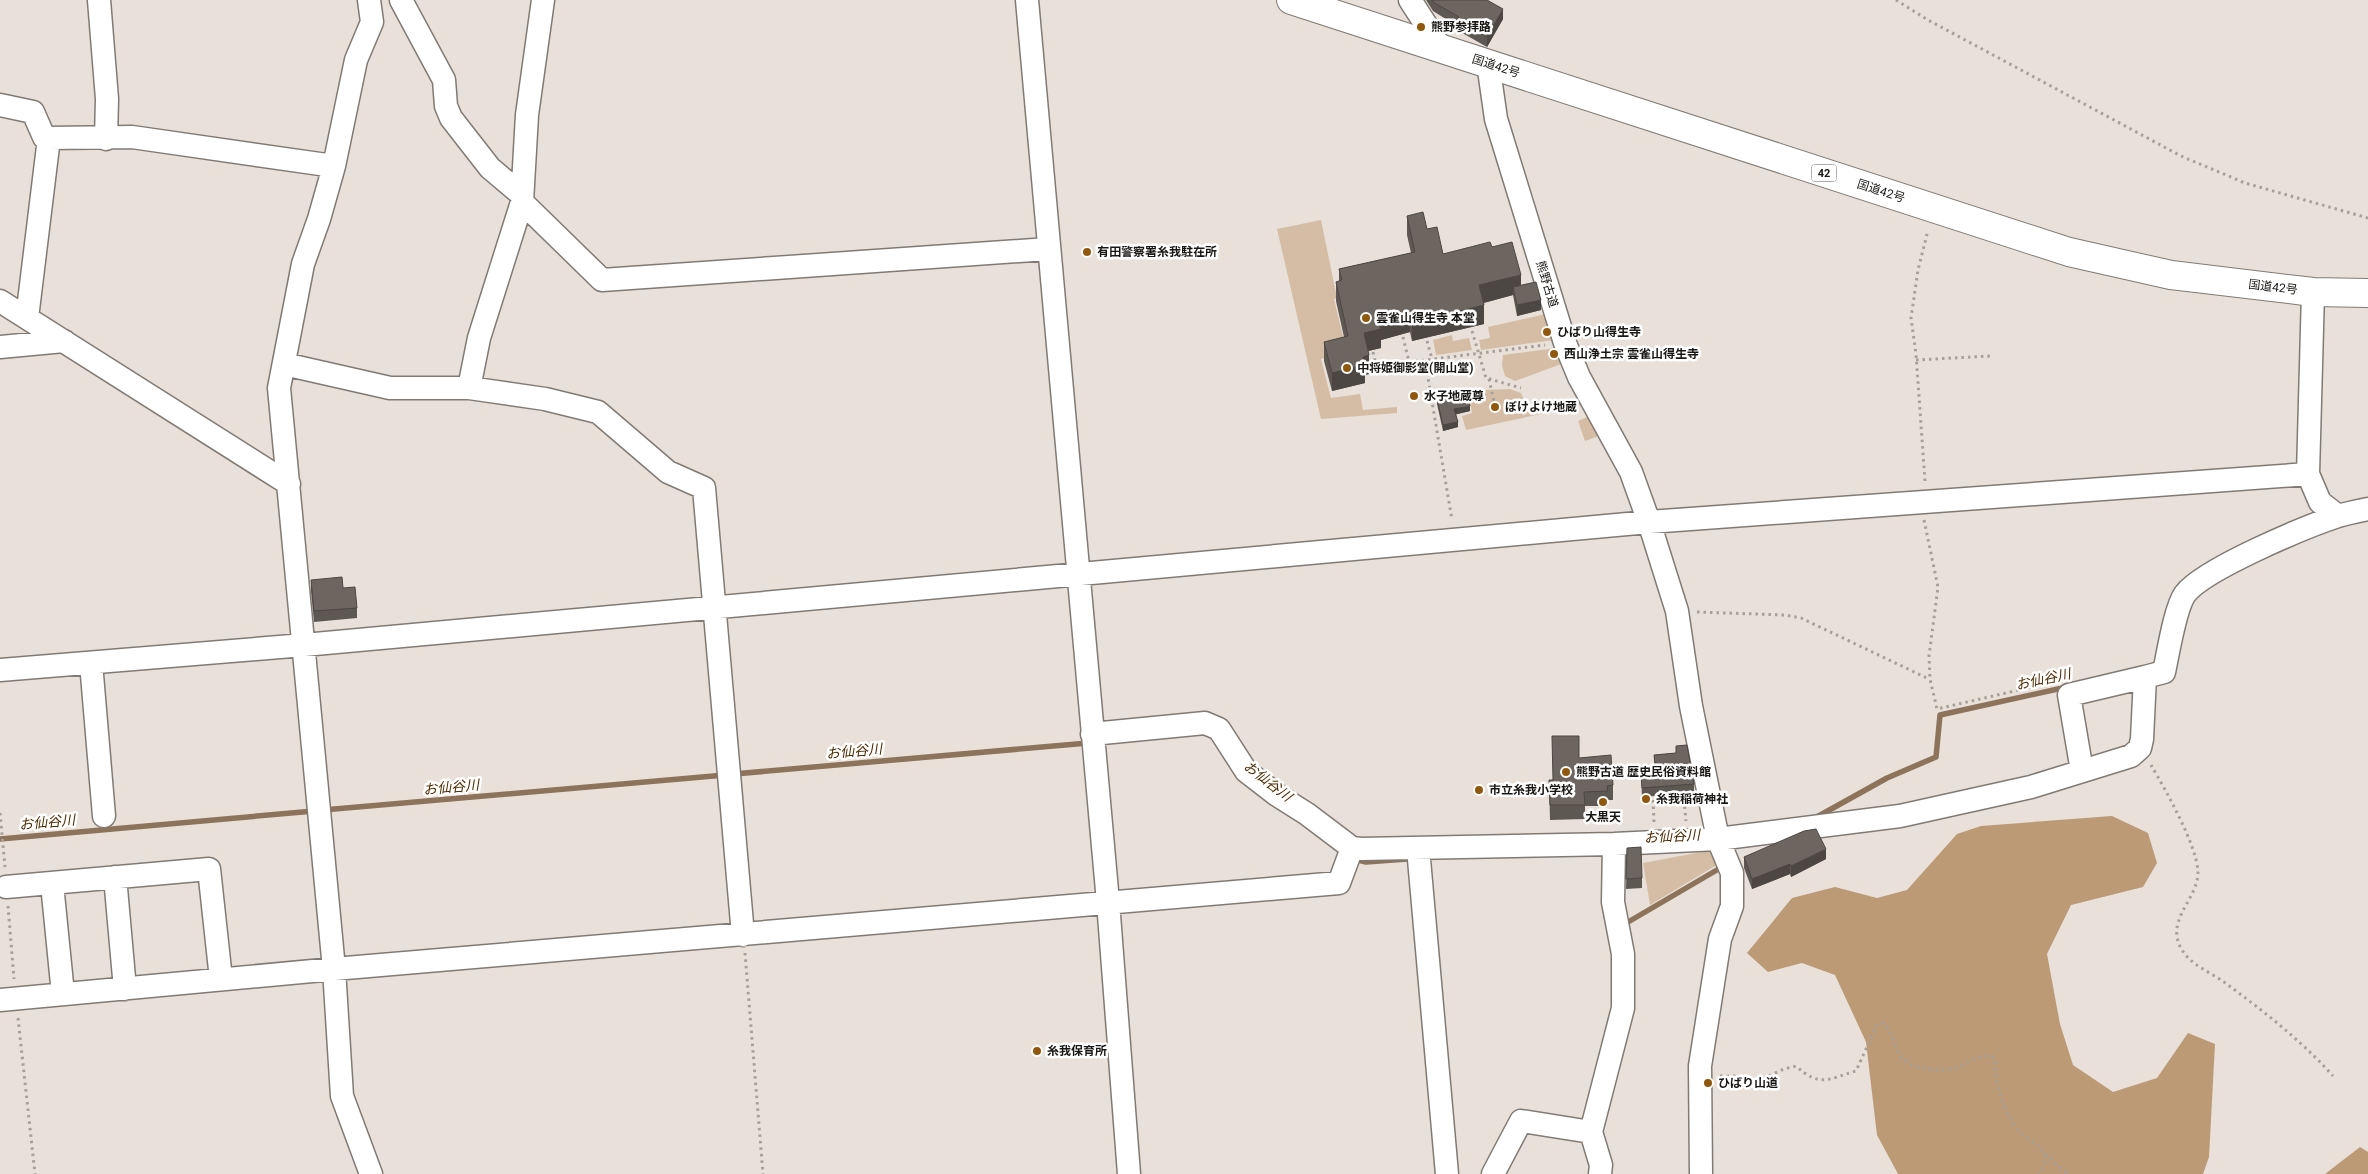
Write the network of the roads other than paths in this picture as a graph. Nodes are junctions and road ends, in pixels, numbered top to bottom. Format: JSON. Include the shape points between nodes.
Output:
{"nodes":[{"id":1,"x":99,"y":0,"type":"edge"},
{"id":2,"x":369,"y":0,"type":"edge"},
{"id":3,"x":401,"y":0,"type":"edge"},
{"id":4,"x":543,"y":0,"type":"edge"},
{"id":5,"x":1027,"y":0,"type":"edge"},
{"id":6,"x":1291,"y":0,"type":"edge"},
{"id":7,"x":1410,"y":0,"type":"edge"},
{"id":8,"x":1441,"y":48,"type":"junction"},
{"id":9,"x":1488,"y":62,"type":"junction"},
{"id":10,"x":0,"y":105,"type":"edge"},
{"id":11,"x":49,"y":138,"type":"junction"},
{"id":12,"x":106,"y":139,"type":"junction"},
{"id":13,"x":334,"y":166,"type":"junction"},
{"id":14,"x":522,"y":199,"type":"junction"},
{"id":15,"x":1048,"y":249,"type":"junction"},
{"id":16,"x":2313,"y":292,"type":"junction"},
{"id":17,"x":2368,"y":293,"type":"edge"},
{"id":18,"x":0,"y":301,"type":"edge"},
{"id":19,"x":27,"y":318,"type":"junction"},
{"id":20,"x":64,"y":341,"type":"junction"},
{"id":21,"x":0,"y":347,"type":"edge"},
{"id":22,"x":284,"y":364,"type":"junction"},
{"id":23,"x":469,"y":388,"type":"junction"},
{"id":24,"x":2308,"y":474,"type":"junction"},
{"id":25,"x":289,"y":484,"type":"junction"},
{"id":26,"x":2368,"y":509,"type":"edge"},
{"id":27,"x":2338,"y":516,"type":"junction"},
{"id":28,"x":1649,"y":522,"type":"junction"},
{"id":29,"x":1077,"y":574,"type":"junction"},
{"id":30,"x":715,"y":607,"type":"junction"},
{"id":31,"x":304,"y":645,"type":"junction"},
{"id":32,"x":91,"y":663,"type":"junction"},
{"id":33,"x":0,"y":670,"type":"edge"},
{"id":34,"x":2145,"y":678,"type":"junction"},
{"id":35,"x":1092,"y":734,"type":"junction"},
{"id":36,"x":2082,"y":771,"type":"junction"},
{"id":37,"x":104,"y":816,"type":"dead end"},
{"id":38,"x":1718,"y":839,"type":"junction"},
{"id":39,"x":1614,"y":844,"type":"junction"},
{"id":40,"x":1352,"y":848,"type":"junction"},
{"id":41,"x":1418,"y":848,"type":"junction"},
{"id":42,"x":115,"y":877,"type":"junction"},
{"id":43,"x":52,"y":884,"type":"junction"},
{"id":44,"x":6,"y":887,"type":"dead end"},
{"id":45,"x":1108,"y":902,"type":"junction"},
{"id":46,"x":743,"y":935,"type":"junction"},
{"id":47,"x":334,"y":969,"type":"junction"},
{"id":48,"x":221,"y":979,"type":"junction"},
{"id":49,"x":125,"y":988,"type":"junction"},
{"id":50,"x":63,"y":994,"type":"junction"},
{"id":51,"x":0,"y":1000,"type":"edge"},
{"id":52,"x":1592,"y":1132,"type":"junction"},
{"id":53,"x":371,"y":1174,"type":"edge"},
{"id":54,"x":1129,"y":1174,"type":"edge"},
{"id":55,"x":1447,"y":1174,"type":"edge"},
{"id":56,"x":1492,"y":1174,"type":"edge"},
{"id":57,"x":1600,"y":1174,"type":"edge"},
{"id":58,"x":1701,"y":1174,"type":"edge"}],
"edges":[{"from":1,"to":12,"type":"street","via":[[107,99]]},
{"from":2,"to":13,"type":"street","via":[[372,22],[356,60]]},
{"from":3,"to":14,"type":"street","via":[[444,80],[446,106],[451,118],[490,168]]},
{"from":4,"to":14,"type":"street","via":[[527,115]]},
{"from":5,"to":15,"type":"street"},
{"from":6,"to":8,"type":"highway","name":"国道42号","number":"42"},
{"from":7,"to":8,"type":"street"},
{"from":8,"to":9,"type":"highway","name":"国道42号","number":"42"},
{"from":9,"to":16,"type":"highway","name":"国道42号","number":"42","via":[[2069,252],[2153,270]]},
{"from":9,"to":28,"type":"street","name":"熊野古道","via":[[1496,119],[1565,343],[1579,377],[1632,472]]},
{"from":10,"to":11,"type":"street","via":[[33,112],[44,137]]},
{"from":11,"to":12,"type":"street"},
{"from":11,"to":19,"type":"street"},
{"from":12,"to":13,"type":"street","via":[[132,137]]},
{"from":13,"to":22,"type":"street","via":[[303,264]]},
{"from":14,"to":15,"type":"street","via":[[602,280]]},
{"from":14,"to":23,"type":"street","via":[[479,338]]},
{"from":15,"to":29,"type":"street"},
{"from":16,"to":17,"type":"highway","name":"国道42号","number":"42"},
{"from":16,"to":24,"type":"street"},
{"from":18,"to":19,"type":"street"},
{"from":19,"to":20,"type":"street"},
{"from":20,"to":21,"type":"street"},
{"from":20,"to":25,"type":"street"},
{"from":22,"to":23,"type":"street","via":[[390,388]]},
{"from":22,"to":25,"type":"street","via":[[279,388]]},
{"from":23,"to":30,"type":"street","via":[[544,399],[598,412],[668,472],[704,488]]},
{"from":24,"to":27,"type":"street","via":[[2320,502]]},
{"from":24,"to":28,"type":"street"},
{"from":25,"to":31,"type":"street"},
{"from":26,"to":27,"type":"street"},
{"from":27,"to":34,"type":"street","via":[[2250,553],[2211,574],[2185,594],[2179,606],[2164,672]]},
{"from":28,"to":29,"type":"street"},
{"from":28,"to":38,"type":"street","name":"熊野古道","via":[[1676,611]]},
{"from":29,"to":30,"type":"street"},
{"from":29,"to":35,"type":"street"},
{"from":30,"to":31,"type":"street"},
{"from":30,"to":46,"type":"street"},
{"from":31,"to":32,"type":"street"},
{"from":31,"to":47,"type":"street"},
{"from":32,"to":33,"type":"street"},
{"from":32,"to":37,"type":"street"},
{"from":34,"to":36,"type":"street","via":[[2140,748],[2131,756]]},
{"from":34,"to":36,"type":"street","via":[[2069,695]]},
{"from":35,"to":40,"type":"street","via":[[1205,723],[1219,729],[1246,771],[1276,796],[1307,814]]},
{"from":35,"to":45,"type":"street"},
{"from":36,"to":38,"type":"street","via":[[2004,794],[1900,816]]},
{"from":38,"to":39,"type":"street"},
{"from":38,"to":58,"type":"street","name":"熊野古道","via":[[1732,873],[1732,906],[1720,939],[1700,1066]]},
{"from":39,"to":41,"type":"street"},
{"from":39,"to":52,"type":"street","via":[[1613,902],[1623,954],[1623,1008]]},
{"from":40,"to":41,"type":"street"},
{"from":40,"to":45,"type":"street","via":[[1339,883]]},
{"from":41,"to":55,"type":"street"},
{"from":42,"to":43,"type":"street"},
{"from":42,"to":48,"type":"street","via":[[209,869]]},
{"from":42,"to":49,"type":"street"},
{"from":43,"to":44,"type":"street"},
{"from":43,"to":50,"type":"street"},
{"from":45,"to":46,"type":"street"},
{"from":45,"to":54,"type":"street"},
{"from":46,"to":47,"type":"street"},
{"from":47,"to":48,"type":"street"},
{"from":47,"to":53,"type":"street","via":[[342,1096]]},
{"from":48,"to":49,"type":"street"},
{"from":49,"to":50,"type":"street"},
{"from":50,"to":51,"type":"street"},
{"from":52,"to":56,"type":"street","via":[[1522,1121]]},
{"from":52,"to":57,"type":"street","via":[[1601,1165]]}]}
